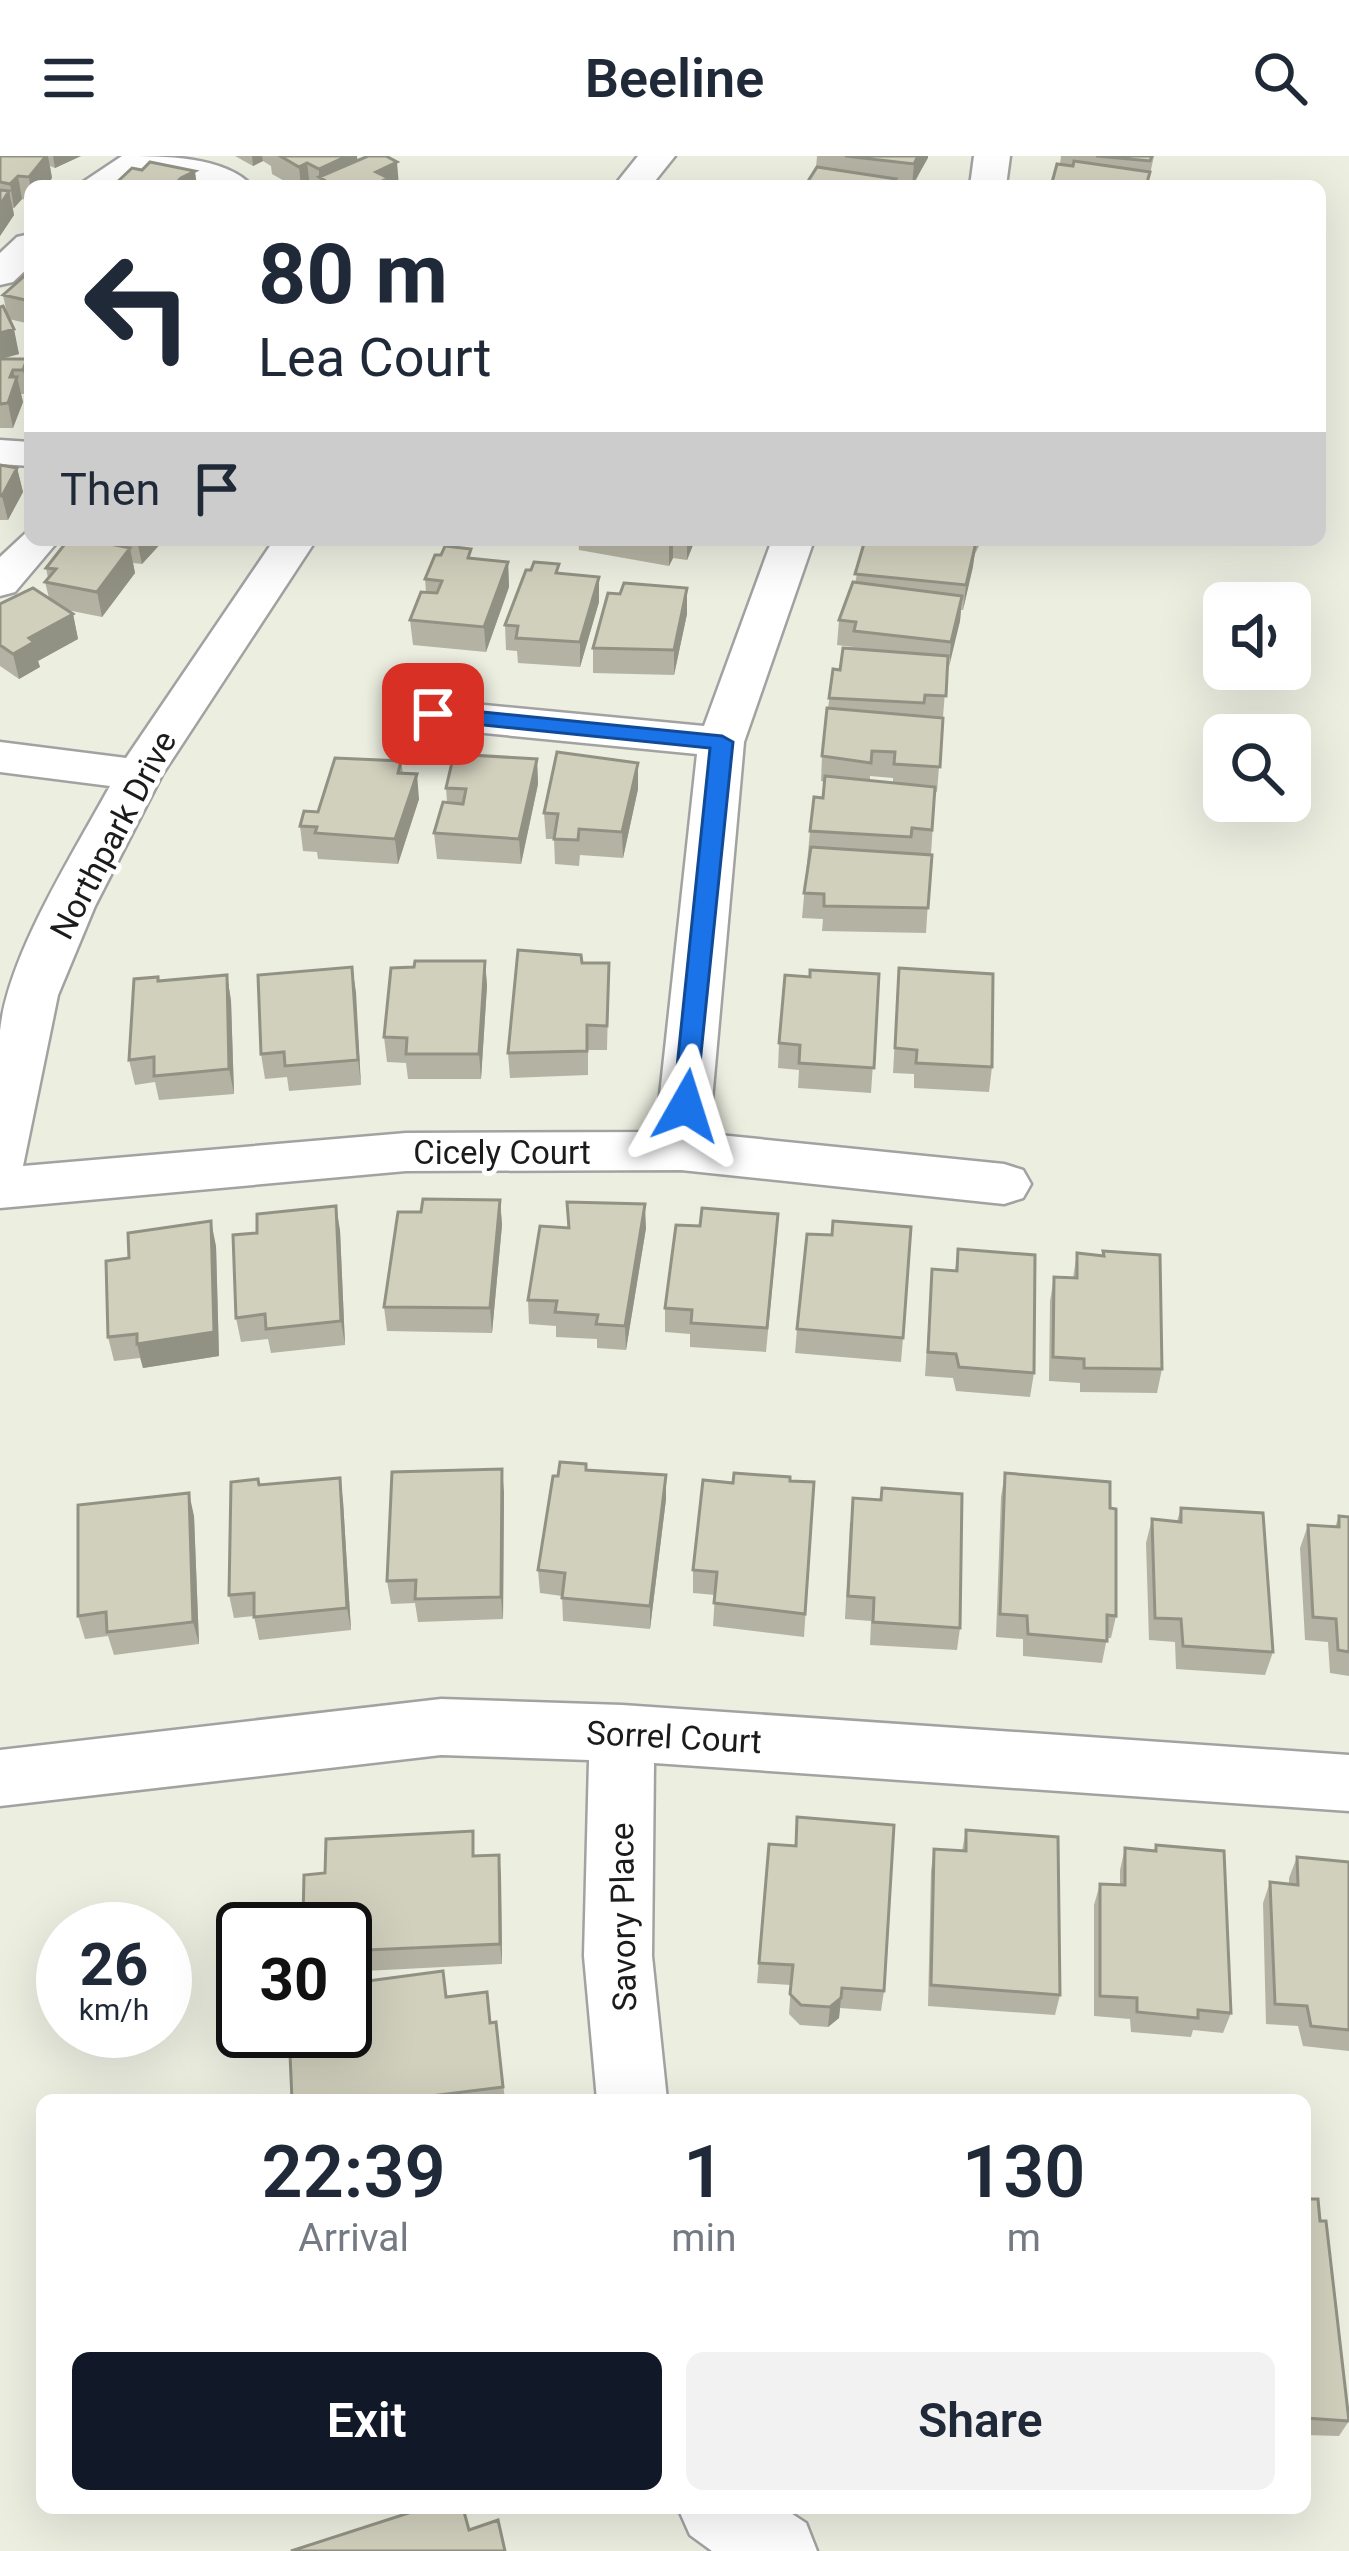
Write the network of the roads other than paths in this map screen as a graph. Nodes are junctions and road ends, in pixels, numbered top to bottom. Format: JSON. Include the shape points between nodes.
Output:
{"nodes":[{"id":1,"x":148,"y":156,"type":"edge"},
{"id":2,"x":170,"y":156,"type":"edge"},
{"id":3,"x":657,"y":156,"type":"edge"},
{"id":4,"x":106,"y":180,"type":"edge"},
{"id":5,"x":221,"y":180,"type":"edge"},
{"id":6,"x":637,"y":180,"type":"edge"},
{"id":7,"x":24,"y":251,"type":"edge"},
{"id":8,"x":0,"y":274,"type":"edge"},
{"id":9,"x":33,"y":546,"type":"edge"},
{"id":10,"x":291,"y":546,"type":"edge"},
{"id":11,"x":791,"y":546,"type":"edge"},
{"id":12,"x":0,"y":583,"type":"edge"},
{"id":13,"x":433,"y":714,"type":"dead end"},
{"id":14,"x":722,"y":742,"type":"junction"},
{"id":15,"x":0,"y":757,"type":"edge"},
{"id":16,"x":139,"y":775,"type":"junction"},
{"id":17,"x":681,"y":1151,"type":"junction"},
{"id":18,"x":0,"y":1160,"type":"edge"},
{"id":19,"x":1004,"y":1184,"type":"dead end"},
{"id":20,"x":0,"y":1188,"type":"edge"},
{"id":21,"x":622,"y":1733,"type":"junction"},
{"id":22,"x":0,"y":1778,"type":"edge"},
{"id":23,"x":1349,"y":1783,"type":"edge"},
{"id":24,"x":631,"y":2094,"type":"edge"},
{"id":25,"x":726,"y":2514,"type":"edge"},
{"id":26,"x":778,"y":2551,"type":"edge"}],
"edges":[{"from":1,"to":4,"type":"street"},
{"from":2,"to":5,"type":"street"},
{"from":3,"to":6,"type":"street"},
{"from":7,"to":8,"type":"street"},
{"from":9,"to":12,"type":"street"},
{"from":10,"to":16,"type":"street","name":"Northpark Drive"},
{"from":11,"to":14,"type":"street"},
{"from":13,"to":14,"type":"street"},
{"from":14,"to":17,"type":"street"},
{"from":15,"to":16,"type":"street"},
{"from":16,"to":18,"type":"street","name":"Northpark Drive","via":[[33,994]]},
{"from":17,"to":19,"type":"street","name":"Cicely Court"},
{"from":17,"to":20,"type":"street","name":"Cicely Court","via":[[406,1152]]},
{"from":21,"to":22,"type":"street","name":"Sorrel Court","via":[[441,1727]]},
{"from":21,"to":23,"type":"street","name":"Sorrel Court"},
{"from":21,"to":24,"type":"street","name":"Savory Place","via":[[618,1956]]},
{"from":25,"to":26,"type":"street"}]}
